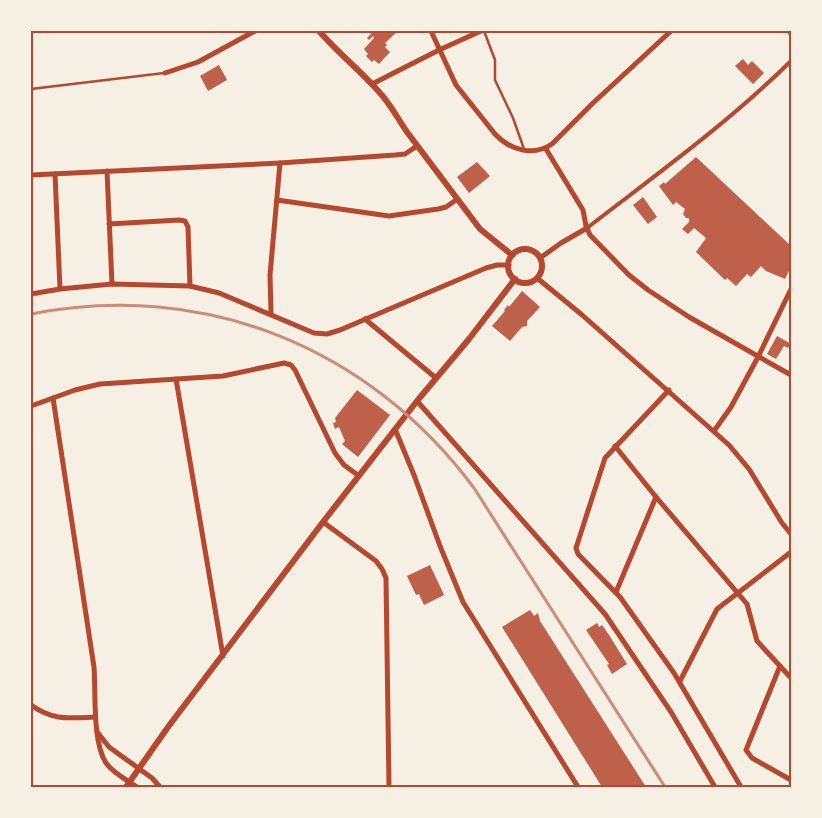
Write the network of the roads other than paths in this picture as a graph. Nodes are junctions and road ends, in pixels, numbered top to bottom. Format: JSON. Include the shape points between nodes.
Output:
{"nodes":[{"id":1,"x":254,"y":31,"type":"edge"},
{"id":2,"x":319,"y":31,"type":"edge"},
{"id":3,"x":431,"y":31,"type":"edge"},
{"id":4,"x":483,"y":31,"type":"edge"},
{"id":5,"x":671,"y":31,"type":"edge"},
{"id":6,"x":788,"y":31,"type":"edge"},
{"id":7,"x":664,"y":34,"type":"edge"},
{"id":8,"x":791,"y":34,"type":"edge"},
{"id":9,"x":439,"y":50,"type":"junction"},
{"id":10,"x":791,"y":61,"type":"edge"},
{"id":11,"x":165,"y":73,"type":"joint"},
{"id":12,"x":372,"y":84,"type":"junction"},
{"id":13,"x":31,"y":89,"type":"edge"},
{"id":14,"x":417,"y":146,"type":"junction"},
{"id":15,"x":546,"y":148,"type":"junction"},
{"id":16,"x":524,"y":151,"type":"junction"},
{"id":17,"x":280,"y":163,"type":"junction"},
{"id":18,"x":107,"y":171,"type":"junction"},
{"id":19,"x":54,"y":174,"type":"junction"},
{"id":20,"x":31,"y":175,"type":"edge"},
{"id":21,"x":277,"y":200,"type":"junction"},
{"id":22,"x":456,"y":200,"type":"junction"},
{"id":23,"x":109,"y":224,"type":"junction"},
{"id":24,"x":587,"y":228,"type":"junction"},
{"id":25,"x":512,"y":255,"type":"junction"},
{"id":26,"x":540,"y":258,"type":"junction"},
{"id":27,"x":508,"y":265,"type":"junction"},
{"id":28,"x":537,"y":278,"type":"junction"},
{"id":29,"x":515,"y":279,"type":"junction"},
{"id":30,"x":112,"y":284,"type":"junction"},
{"id":31,"x":190,"y":286,"type":"junction"},
{"id":32,"x":60,"y":288,"type":"junction"},
{"id":33,"x":791,"y":289,"type":"edge"},
{"id":34,"x":31,"y":294,"type":"edge"},
{"id":35,"x":271,"y":314,"type":"junction"},
{"id":36,"x":365,"y":319,"type":"junction"},
{"id":37,"x":758,"y":357,"type":"junction"},
{"id":38,"x":791,"y":375,"type":"edge"},
{"id":39,"x":436,"y":378,"type":"junction"},
{"id":40,"x":176,"y":379,"type":"junction"},
{"id":41,"x":669,"y":390,"type":"junction"},
{"id":42,"x":53,"y":398,"type":"junction"},
{"id":43,"x":417,"y":401,"type":"junction"},
{"id":44,"x":31,"y":406,"type":"edge"},
{"id":45,"x":395,"y":430,"type":"junction"},
{"id":46,"x":714,"y":431,"type":"junction"},
{"id":47,"x":615,"y":446,"type":"junction"},
{"id":48,"x":359,"y":476,"type":"junction"},
{"id":49,"x":656,"y":497,"type":"junction"},
{"id":50,"x":323,"y":522,"type":"junction"},
{"id":51,"x":791,"y":534,"type":"edge"},
{"id":52,"x":791,"y":552,"type":"edge"},
{"id":53,"x":616,"y":592,"type":"junction"},
{"id":54,"x":738,"y":592,"type":"junction"},
{"id":55,"x":223,"y":656,"type":"junction"},
{"id":56,"x":780,"y":666,"type":"junction"},
{"id":57,"x":791,"y":678,"type":"edge"},
{"id":58,"x":680,"y":681,"type":"junction"},
{"id":59,"x":31,"y":705,"type":"edge"},
{"id":60,"x":95,"y":717,"type":"junction"},
{"id":61,"x":98,"y":732,"type":"junction"},
{"id":62,"x":138,"y":769,"type":"junction"},
{"id":63,"x":791,"y":780,"type":"edge"},
{"id":64,"x":127,"y":784,"type":"edge"},
{"id":65,"x":137,"y":787,"type":"edge"},
{"id":66,"x":160,"y":787,"type":"edge"},
{"id":67,"x":389,"y":787,"type":"edge"},
{"id":68,"x":578,"y":787,"type":"edge"},
{"id":69,"x":715,"y":787,"type":"edge"},
{"id":70,"x":740,"y":787,"type":"edge"}],
"edges":[{"from":1,"to":11,"type":"street","via":[[198,62]]},
{"from":2,"to":12,"type":"street"},
{"from":3,"to":9,"type":"street"},
{"from":4,"to":9,"type":"street"},
{"from":4,"to":16,"type":"lane","via":[[494,60],[495,80]]},
{"from":5,"to":7,"type":"street"},
{"from":6,"to":8,"type":"street"},
{"from":7,"to":15,"type":"street"},
{"from":9,"to":12,"type":"street"},
{"from":9,"to":16,"type":"street","via":[[460,90],[495,134]]},
{"from":10,"to":24,"type":"street","via":[[696,145]]},
{"from":11,"to":13,"type":"lane"},
{"from":12,"to":14,"type":"street"},
{"from":14,"to":17,"type":"street","via":[[401,154]]},
{"from":14,"to":22,"type":"street"},
{"from":15,"to":16,"type":"street"},
{"from":15,"to":24,"type":"street","via":[[582,210]]},
{"from":17,"to":18,"type":"street"},
{"from":17,"to":21,"type":"street"},
{"from":18,"to":19,"type":"street"},
{"from":18,"to":23,"type":"street"},
{"from":19,"to":20,"type":"street"},
{"from":19,"to":32,"type":"street"},
{"from":21,"to":22,"type":"street","via":[[393,216],[443,208]]},
{"from":21,"to":35,"type":"street","via":[[269,283]]},
{"from":22,"to":25,"type":"street","via":[[484,234]]},
{"from":23,"to":30,"type":"street"},
{"from":23,"to":31,"type":"street","via":[[185,221],[188,227]]},
{"from":24,"to":26,"type":"street"},
{"from":24,"to":37,"type":"street","via":[[592,237],[640,284]]},
{"from":25,"to":26,"type":"street","via":[[525,249],[532,250]]},
{"from":25,"to":27,"type":"street"},
{"from":26,"to":28,"type":"street","via":[[542,268]]},
{"from":27,"to":29,"type":"street"},
{"from":27,"to":36,"type":"street","via":[[494,266]]},
{"from":28,"to":29,"type":"street","via":[[528,282]]},
{"from":28,"to":41,"type":"street"},
{"from":29,"to":39,"type":"street"},
{"from":30,"to":31,"type":"street"},
{"from":30,"to":32,"type":"street"},
{"from":31,"to":35,"type":"street","via":[[219,293]]},
{"from":32,"to":34,"type":"street"},
{"from":33,"to":37,"type":"street"},
{"from":35,"to":36,"type":"street","via":[[304,330],[322,334]]},
{"from":36,"to":39,"type":"street"},
{"from":37,"to":38,"type":"street"},
{"from":37,"to":46,"type":"street"},
{"from":39,"to":43,"type":"street"},
{"from":40,"to":42,"type":"street","via":[[100,384]]},
{"from":40,"to":48,"type":"street","via":[[223,376],[282,362],[291,365],[335,453]]},
{"from":40,"to":55,"type":"street"},
{"from":41,"to":46,"type":"street"},
{"from":41,"to":47,"type":"street"},
{"from":42,"to":44,"type":"street"},
{"from":42,"to":60,"type":"street","via":[[94,667]]},
{"from":43,"to":45,"type":"street"},
{"from":43,"to":69,"type":"street","via":[[605,614],[671,712]]},
{"from":45,"to":48,"type":"street"},
{"from":45,"to":68,"type":"street","via":[[463,602]]},
{"from":46,"to":51,"type":"street","via":[[749,469]]},
{"from":47,"to":49,"type":"street"},
{"from":47,"to":53,"type":"street","via":[[603,463],[577,542],[577,551]]},
{"from":48,"to":50,"type":"street"},
{"from":49,"to":53,"type":"street"},
{"from":49,"to":54,"type":"street"},
{"from":50,"to":55,"type":"street"},
{"from":50,"to":67,"type":"street","via":[[376,561],[386,578]]},
{"from":52,"to":54,"type":"street"},
{"from":53,"to":58,"type":"street"},
{"from":54,"to":56,"type":"street","via":[[749,608],[757,641]]},
{"from":54,"to":58,"type":"street","via":[[714,612]]},
{"from":55,"to":62,"type":"street"},
{"from":56,"to":57,"type":"street"},
{"from":56,"to":63,"type":"street","via":[[746,750],[752,758]]},
{"from":58,"to":70,"type":"street"},
{"from":59,"to":60,"type":"street","via":[[60,718]]},
{"from":60,"to":61,"type":"street"},
{"from":61,"to":62,"type":"street","via":[[109,747]]},
{"from":61,"to":64,"type":"street","via":[[100,750],[107,763]]},
{"from":62,"to":64,"type":"street"},
{"from":62,"to":66,"type":"street"},
{"from":64,"to":65,"type":"street"}]}
